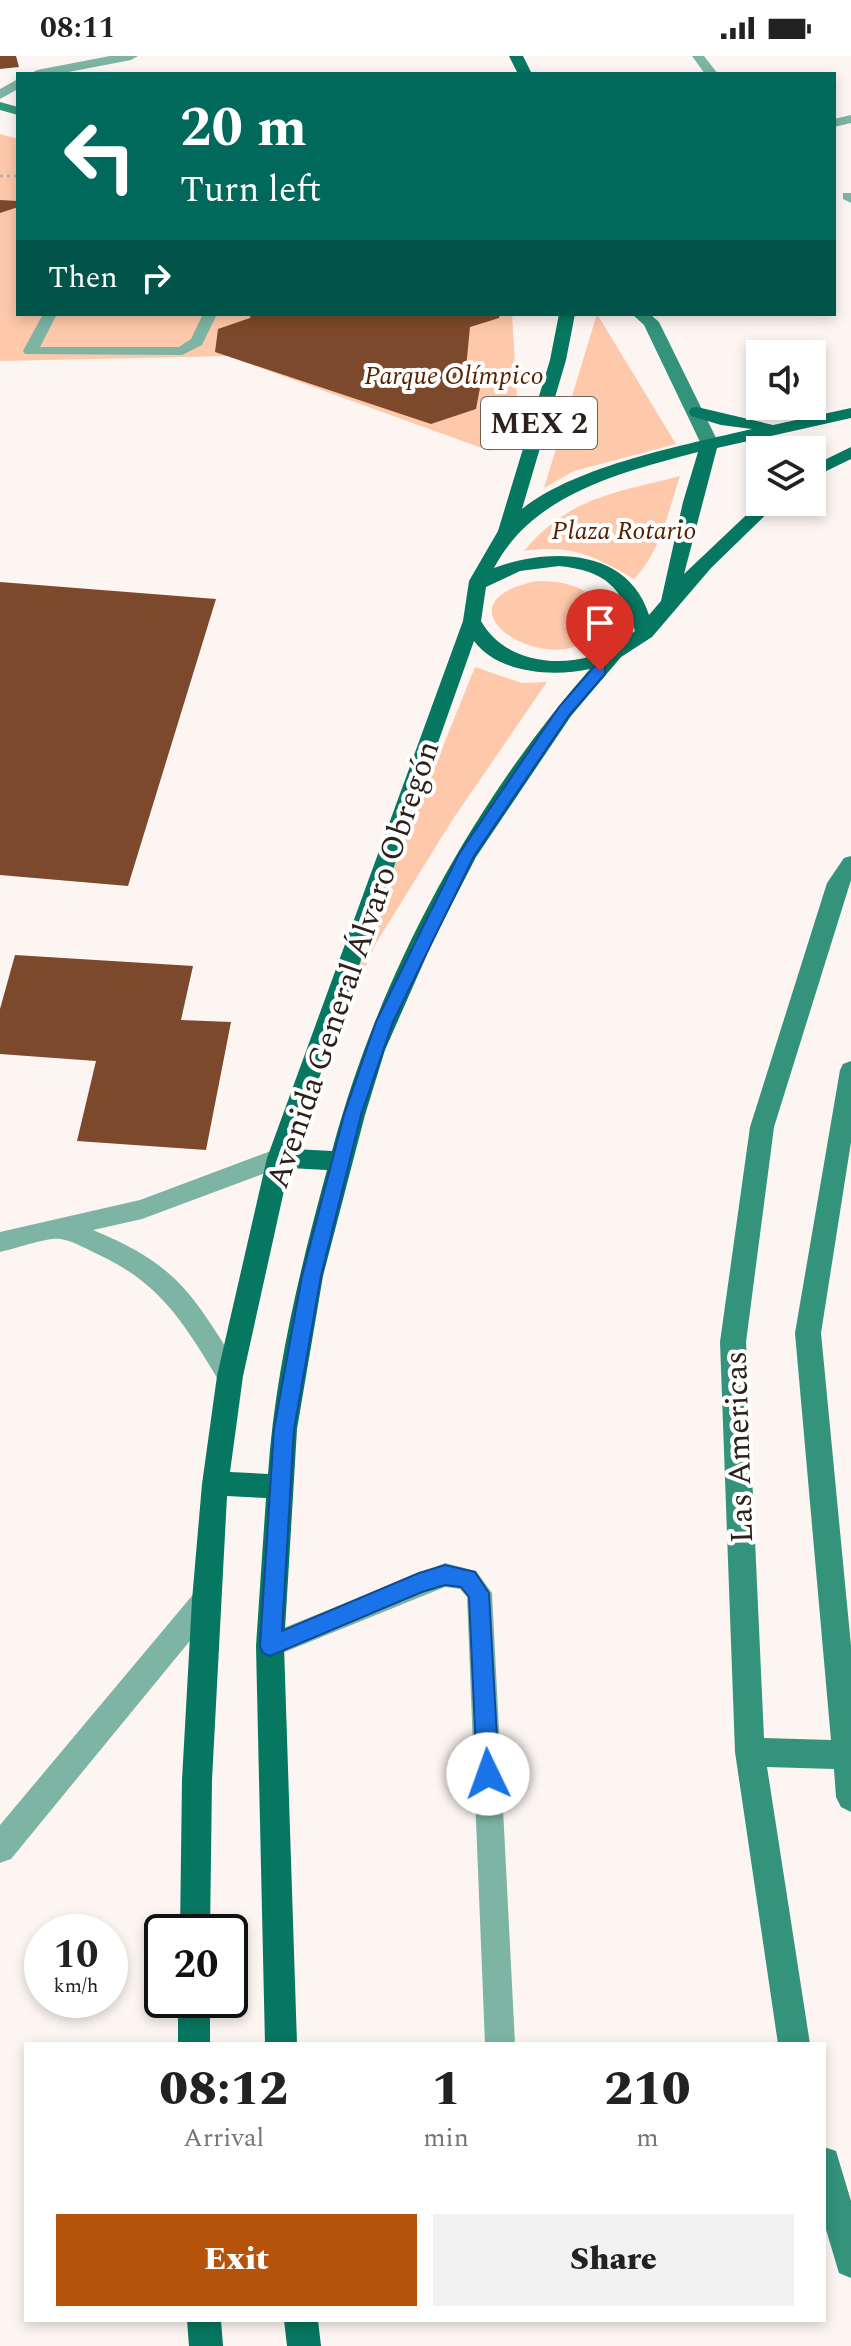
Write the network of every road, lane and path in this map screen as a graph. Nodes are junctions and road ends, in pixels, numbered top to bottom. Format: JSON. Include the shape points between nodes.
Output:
{"nodes":[{"id":1,"x":131,"y":56,"type":"edge"},
{"id":2,"x":698,"y":56,"type":"edge"},
{"id":3,"x":31,"y":71,"type":"edge"},
{"id":4,"x":710,"y":72,"type":"edge"},
{"id":5,"x":49,"y":316,"type":"edge"},
{"id":6,"x":209,"y":316,"type":"edge"},
{"id":7,"x":567,"y":316,"type":"edge"},
{"id":8,"x":646,"y":317,"type":"edge"},
{"id":9,"x":697,"y":412,"type":"junction"},
{"id":10,"x":851,"y":413,"type":"edge"},
{"id":11,"x":783,"y":429,"type":"junction"},
{"id":12,"x":710,"y":444,"type":"junction"},
{"id":13,"x":851,"y":452,"type":"edge"},
{"id":14,"x":826,"y":465,"type":"edge"},
{"id":15,"x":754,"y":516,"type":"edge"},
{"id":16,"x":507,"y":531,"type":"junction"},
{"id":17,"x":477,"y":584,"type":"junction"},
{"id":18,"x":669,"y":602,"type":"junction"},
{"id":19,"x":472,"y":621,"type":"junction"},
{"id":20,"x":645,"y":633,"type":"junction"},
{"id":21,"x":617,"y":651,"type":"junction"},
{"id":22,"x":851,"y":863,"type":"edge"},
{"id":23,"x":851,"y":1070,"type":"edge"},
{"id":24,"x":279,"y":1158,"type":"junction"},
{"id":25,"x":340,"y":1161,"type":"junction"},
{"id":26,"x":63,"y":1229,"type":"junction"},
{"id":27,"x":0,"y":1242,"type":"edge"},
{"id":28,"x":230,"y":1376,"type":"junction"},
{"id":29,"x":215,"y":1484,"type":"junction"},
{"id":30,"x":279,"y":1486,"type":"junction"},
{"id":31,"x":206,"y":1600,"type":"junction"},
{"id":32,"x":270,"y":1646,"type":"junction"},
{"id":33,"x":750,"y":1752,"type":"junction"},
{"id":34,"x":846,"y":1755,"type":"junction"},
{"id":35,"x":851,"y":1797,"type":"edge"},
{"id":36,"x":0,"y":1848,"type":"edge"},
{"id":37,"x":195,"y":1914,"type":"edge"},
{"id":38,"x":194,"y":2018,"type":"edge"},
{"id":39,"x":194,"y":2042,"type":"edge"},
{"id":40,"x":283,"y":2042,"type":"edge"},
{"id":41,"x":500,"y":2042,"type":"edge"},
{"id":42,"x":794,"y":2042,"type":"edge"},
{"id":43,"x":826,"y":2170,"type":"edge"},
{"id":44,"x":851,"y":2261,"type":"edge"},
{"id":45,"x":204,"y":2322,"type":"edge"},
{"id":46,"x":301,"y":2322,"type":"edge"},
{"id":47,"x":206,"y":2346,"type":"edge"},
{"id":48,"x":304,"y":2346,"type":"edge"}],
"edges":[{"from":1,"to":3,"type":"street"},
{"from":2,"to":4,"type":"lane"},
{"from":5,"to":6,"type":"lane","via":[[30,351],[188,349]]},
{"from":7,"to":16,"type":"main road","number":"MEX 2"},
{"from":8,"to":9,"type":"main road"},
{"from":9,"to":11,"type":"main road"},
{"from":9,"to":12,"type":"main road"},
{"from":10,"to":11,"type":"main road"},
{"from":11,"to":12,"type":"main road"},
{"from":12,"to":16,"type":"main road","via":[[576,484]]},
{"from":12,"to":18,"type":"main road","via":[[694,487]]},
{"from":13,"to":14,"type":"main road"},
{"from":15,"to":18,"type":"main road"},
{"from":16,"to":17,"type":"main road"},
{"from":17,"to":19,"type":"main road"},
{"from":17,"to":20,"type":"main road","via":[[519,563],[574,562],[620,583],[633,599]]},
{"from":18,"to":20,"type":"main road"},
{"from":19,"to":21,"type":"main road","via":[[493,650],[539,665],[598,661]]},
{"from":19,"to":24,"type":"main road","name":"Avenida General Álvaro Obregón"},
{"from":20,"to":21,"type":"main road"},
{"from":21,"to":25,"type":"main road","name":"Avenida General Álvaro Obregón","via":[[564,711],[467,854],[385,1022]]},
{"from":22,"to":33,"type":"main road","name":"Las Americas","via":[[838,883],[762,1127],[733,1342]]},
{"from":23,"to":34,"type":"main road","via":[[808,1333]]},
{"from":24,"to":25,"type":"main road"},
{"from":24,"to":26,"type":"street","via":[[142,1209]]},
{"from":24,"to":28,"type":"main road","name":"Avenida General Álvaro Obregón"},
{"from":25,"to":30,"type":"main road","name":"Avenida General Álvaro Obregón","via":[[311,1276]]},
{"from":26,"to":27,"type":"street"},
{"from":26,"to":28,"type":"street","via":[[118,1252],[176,1294]]},
{"from":28,"to":29,"type":"main road","name":"Avenida General Álvaro Obregón"},
{"from":29,"to":30,"type":"main road"},
{"from":29,"to":31,"type":"main road","name":"Avenida General Álvaro Obregón"},
{"from":30,"to":32,"type":"main road","name":"Avenida General Álvaro Obregón"},
{"from":31,"to":36,"type":"street"},
{"from":31,"to":37,"type":"main road","name":"Avenida General Álvaro Obregón"},
{"from":32,"to":40,"type":"main road","name":"Avenida General Álvaro Obregón"},
{"from":32,"to":41,"type":"lane","via":[[445,1575],[467,1579],[479,1593]]},
{"from":33,"to":34,"type":"main road"},
{"from":33,"to":42,"type":"main road","name":"Las Americas"},
{"from":34,"to":35,"type":"main road"},
{"from":38,"to":39,"type":"main road"},
{"from":43,"to":44,"type":"main road"},
{"from":45,"to":47,"type":"main road"},
{"from":46,"to":48,"type":"main road"}]}
